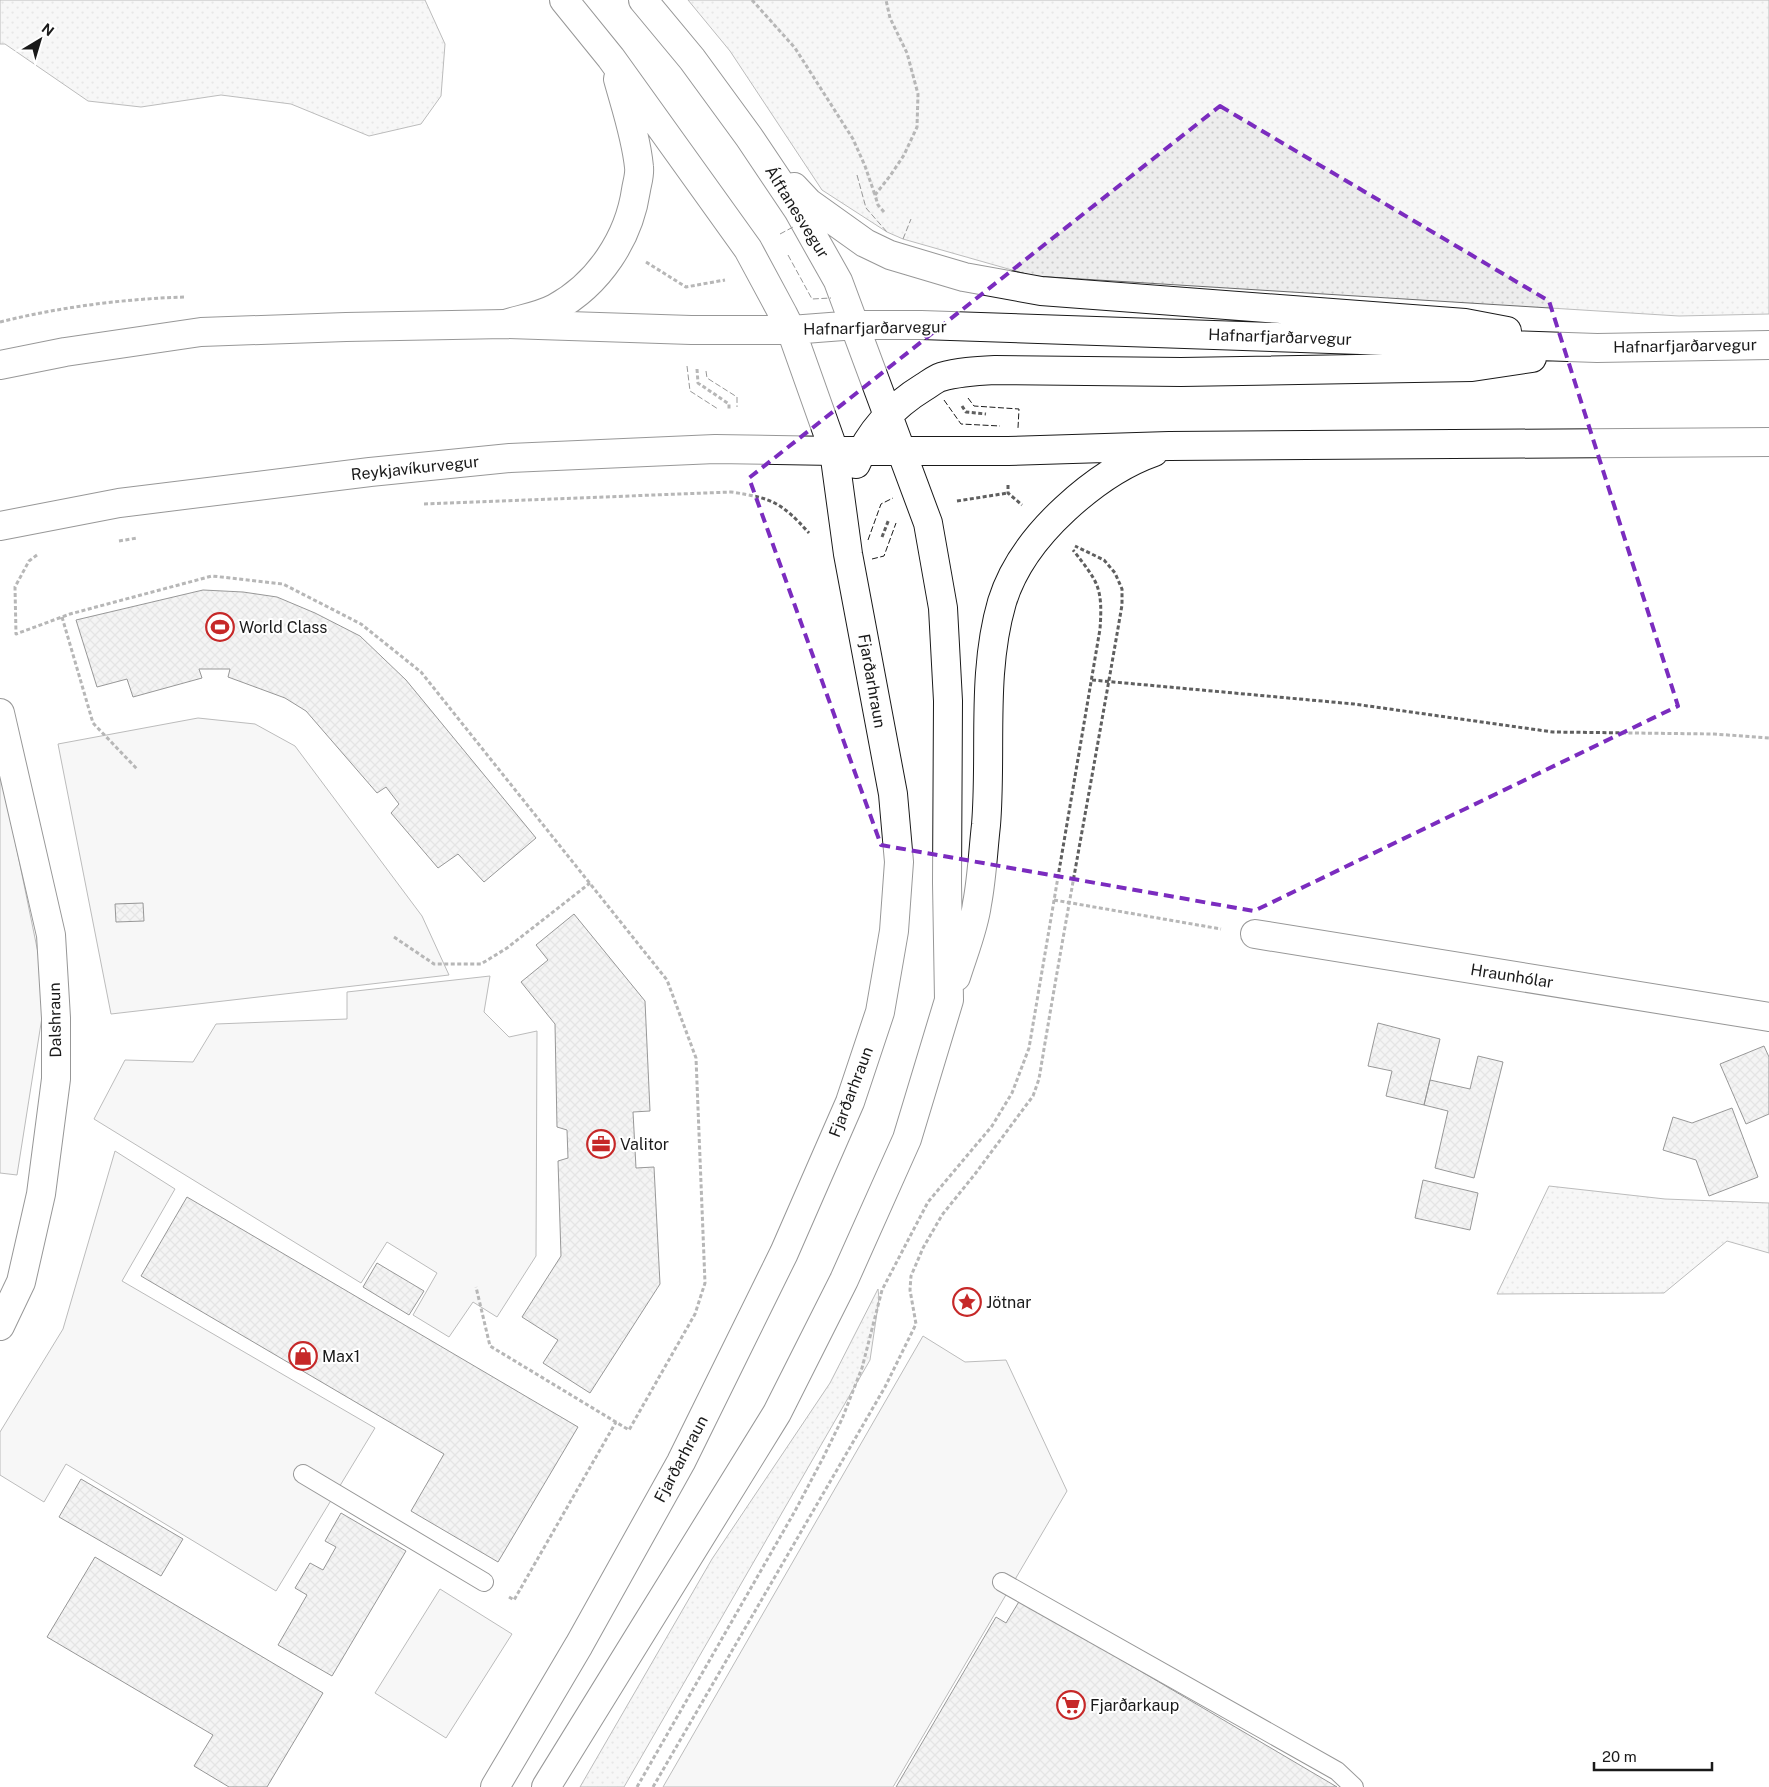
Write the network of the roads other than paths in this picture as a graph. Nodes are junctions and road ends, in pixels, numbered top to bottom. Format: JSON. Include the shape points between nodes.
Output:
{"nodes":[{"id":1,"x":564,"y":0,"type":"edge"},
{"id":2,"x":643,"y":0,"type":"edge"},
{"id":3,"x":611,"y":58,"type":"junction"},
{"id":4,"x":749,"y":137,"type":"junction"},
{"id":5,"x":505,"y":324,"type":"junction"},
{"id":6,"x":856,"y":325,"type":"junction"},
{"id":7,"x":791,"y":330,"type":"junction"},
{"id":8,"x":1769,"y":345,"type":"edge"},
{"id":9,"x":1597,"y":348,"type":"junction"},
{"id":10,"x":0,"y":365,"type":"edge"},
{"id":11,"x":889,"y":413,"type":"junction"},
{"id":12,"x":1769,"y":442,"type":"edge"},
{"id":13,"x":1169,"y":446,"type":"junction"},
{"id":14,"x":902,"y":450,"type":"junction"},
{"id":15,"x":834,"y":451,"type":"junction"},
{"id":16,"x":862,"y":451,"type":"junction"},
{"id":17,"x":844,"y":523,"type":"junction"},
{"id":18,"x":0,"y":526,"type":"edge"},
{"id":19,"x":0,"y":713,"type":"edge"},
{"id":20,"x":1255,"y":934,"type":"road end"},
{"id":21,"x":949,"y":1000,"type":"junction"},
{"id":22,"x":1769,"y":1017,"type":"edge"},
{"id":23,"x":0,"y":1326,"type":"edge"},
{"id":24,"x":303,"y":1474,"type":"dead end"},
{"id":25,"x":484,"y":1582,"type":"road end"},
{"id":26,"x":1002,"y":1582,"type":"dead end"},
{"id":27,"x":495,"y":1787,"type":"edge"},
{"id":28,"x":546,"y":1787,"type":"edge"},
{"id":29,"x":1354,"y":1787,"type":"edge"}],
"edges":[{"from":1,"to":3,"type":"main road"},
{"from":2,"to":4,"type":"main road","name":"Álftanesvegur","via":[[692,59]]},
{"from":3,"to":5,"type":"main road","via":[[632,128],[639,169],[633,210],[619,244],[585,287],[555,308]]},
{"from":3,"to":7,"type":"main road","via":[[748,249]]},
{"from":4,"to":6,"type":"main road","name":"Álftanesvegur","via":[[798,210],[838,281]]},
{"from":4,"to":9,"type":"main road","via":[[809,203],[864,243],[890,255],[964,277],[1041,291],[1465,323]]},
{"from":5,"to":7,"type":"main road"},
{"from":5,"to":10,"type":"main road","via":[[201,332]]},
{"from":6,"to":7,"type":"main road","name":"Hafnarfjarðarvegur"},
{"from":6,"to":9,"type":"main road","name":"Hafnarfjarðarvegur","via":[[921,324]]},
{"from":6,"to":11,"type":"main road","name":"Álftanesvegur"},
{"from":7,"to":15,"type":"main road","name":"Fjarðarhraun"},
{"from":8,"to":9,"type":"main road","name":"Hafnarfjarðarvegur"},
{"from":9,"to":11,"type":"main road","via":[[1472,367],[968,372],[939,378],[910,395]]},
{"from":11,"to":14,"type":"main road","name":"Álftanesvegur"},
{"from":11,"to":16,"type":"main road","via":[[872,432]]},
{"from":12,"to":13,"type":"main road"},
{"from":13,"to":14,"type":"main road","via":[[1008,452]]},
{"from":13,"to":21,"type":"main road","via":[[1133,459],[1068,506],[1039,536],[1015,573],[1003,601],[991,672],[986,823],[977,906]]},
{"from":14,"to":16,"type":"main road"},
{"from":14,"to":21,"type":"main road","via":[[928,523],[943,608],[948,701]]},
{"from":15,"to":16,"type":"main road"},
{"from":15,"to":17,"type":"main road","name":"Fjarðarhraun"},
{"from":15,"to":18,"type":"main road","name":"Reykjavíkurvegur","via":[[715,449],[510,458],[118,503]]},
{"from":16,"to":17,"type":"main road","via":[[853,471]]},
{"from":17,"to":27,"type":"main road","name":"Fjarðarhraun","via":[[892,794],[899,862],[894,931],[880,1012],[850,1102],[792,1236],[681,1462]]},
{"from":19,"to":23,"type":"main road","name":"Dalshraun","via":[[51,935],[56,1018],[56,1079],[41,1194],[21,1282]]},
{"from":20,"to":22,"type":"main road","name":"Hraunhólar"},
{"from":21,"to":28,"type":"main road","via":[[907,1139],[844,1280],[782,1404]]},
{"from":24,"to":25,"type":"lane"},
{"from":26,"to":29,"type":"lane","via":[[1337,1771]]}]}
